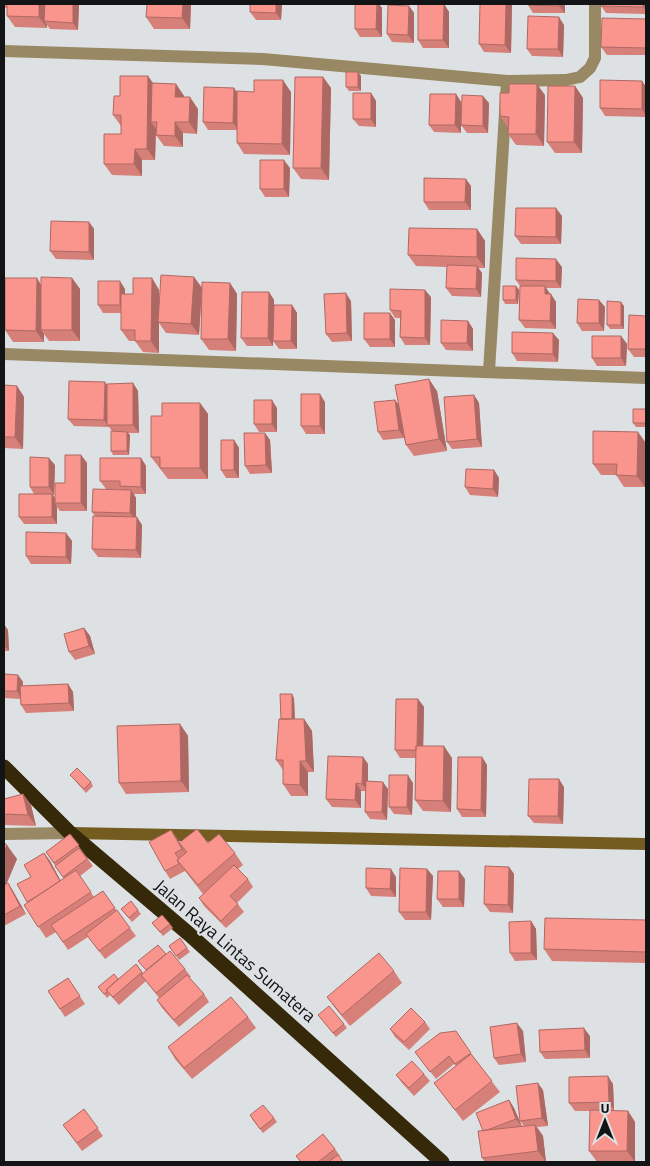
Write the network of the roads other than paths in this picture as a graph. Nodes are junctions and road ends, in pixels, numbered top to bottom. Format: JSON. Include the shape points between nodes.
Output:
{"nodes":[{"id":1,"x":595,"y":4,"type":"edge"},
{"id":2,"x":4,"y":51,"type":"edge"},
{"id":3,"x":507,"y":82,"type":"junction"},
{"id":4,"x":4,"y":354,"type":"edge"},
{"id":5,"x":489,"y":371,"type":"junction"},
{"id":6,"x":646,"y":378,"type":"edge"},
{"id":7,"x":4,"y":767,"type":"edge"},
{"id":8,"x":70,"y":833,"type":"junction"},
{"id":9,"x":4,"y":834,"type":"edge"},
{"id":10,"x":646,"y":844,"type":"edge"},
{"id":11,"x":442,"y":1162,"type":"edge"}],
"edges":[{"from":1,"to":3,"type":"street","via":[[595,58],[580,77]]},
{"from":2,"to":3,"type":"street","via":[[263,59]]},
{"from":3,"to":5,"type":"street"},
{"from":4,"to":5,"type":"street"},
{"from":5,"to":6,"type":"street"},
{"from":7,"to":8,"type":"highway","name":"Jalan Raya Lintas Sumatera"},
{"from":8,"to":9,"type":"street"},
{"from":8,"to":10,"type":"street"},
{"from":8,"to":11,"type":"highway","name":"Jalan Raya Lintas Sumatera","via":[[189,934]]}]}
